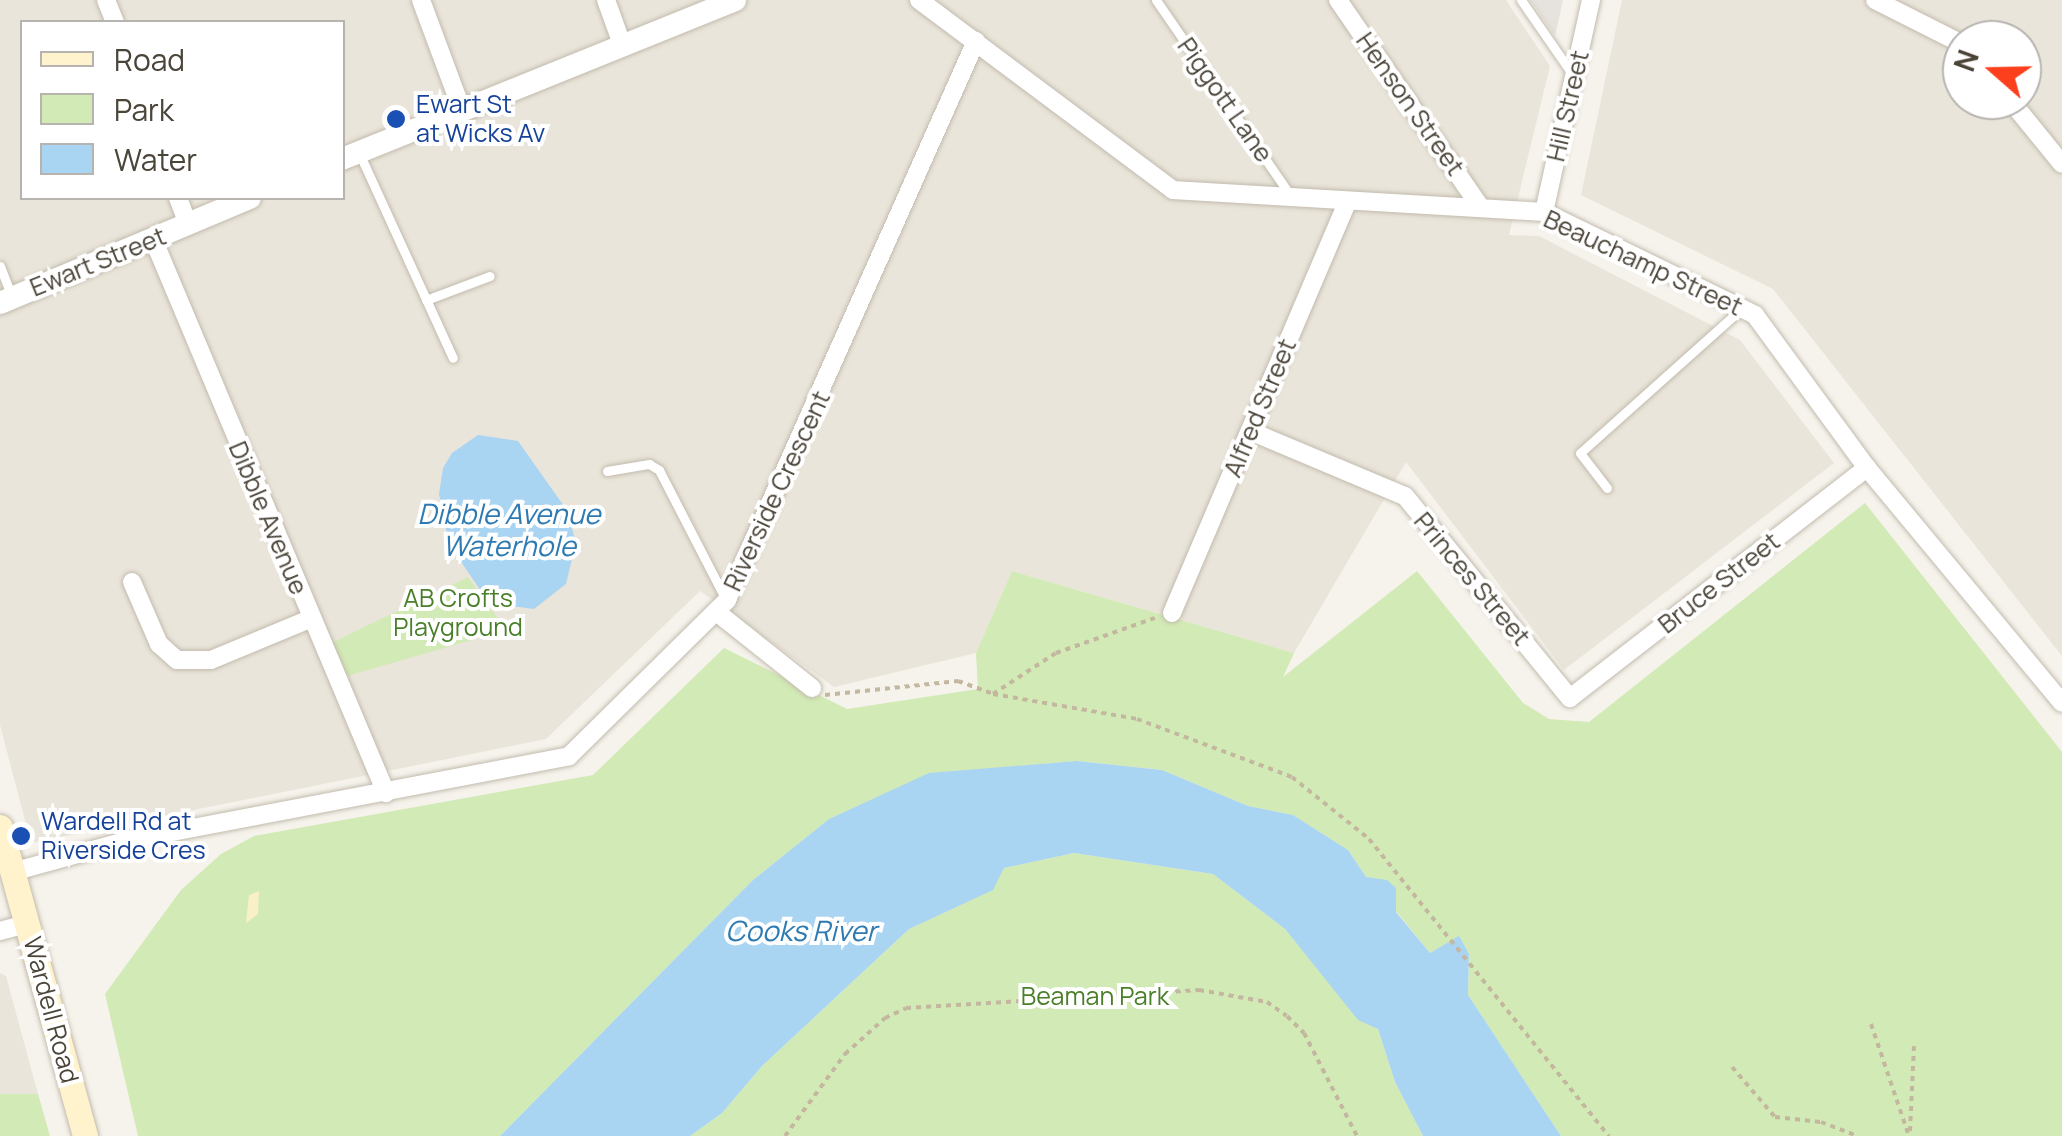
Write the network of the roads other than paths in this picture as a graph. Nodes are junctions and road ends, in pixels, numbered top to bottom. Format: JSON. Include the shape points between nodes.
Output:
{"nodes":[{"id":1,"x":421,"y":0,"type":"edge"},
{"id":2,"x":606,"y":0,"type":"edge"},
{"id":3,"x":735,"y":0,"type":"edge"},
{"id":4,"x":919,"y":0,"type":"edge"},
{"id":5,"x":1156,"y":0,"type":"edge"},
{"id":6,"x":1338,"y":0,"type":"edge"},
{"id":7,"x":1521,"y":0,"type":"edge"},
{"id":8,"x":1591,"y":0,"type":"edge"},
{"id":9,"x":1875,"y":0,"type":"edge"},
{"id":10,"x":1942,"y":34,"type":"edge"},
{"id":11,"x":976,"y":41,"type":"junction"},
{"id":12,"x":623,"y":47,"type":"junction"},
{"id":13,"x":1575,"y":77,"type":"junction"},
{"id":14,"x":462,"y":110,"type":"junction"},
{"id":15,"x":2026,"y":120,"type":"edge"},
{"id":16,"x":351,"y":156,"type":"edge"},
{"id":17,"x":2062,"y":164,"type":"edge"},
{"id":18,"x":179,"y":200,"type":"edge"},
{"id":19,"x":245,"y":200,"type":"edge"},
{"id":20,"x":1294,"y":200,"type":"junction"},
{"id":21,"x":1347,"y":203,"type":"junction"},
{"id":22,"x":1481,"y":208,"type":"junction"},
{"id":23,"x":1544,"y":212,"type":"junction"},
{"id":24,"x":188,"y":224,"type":"junction"},
{"id":25,"x":154,"y":241,"type":"junction"},
{"id":26,"x":0,"y":266,"type":"edge"},
{"id":27,"x":490,"y":276,"type":"dead end"},
{"id":28,"x":6,"y":300,"type":"edge"},
{"id":29,"x":426,"y":300,"type":"junction"},
{"id":30,"x":1742,"y":308,"type":"junction"},
{"id":31,"x":453,"y":358,"type":"dead end"},
{"id":32,"x":1250,"y":432,"type":"junction"},
{"id":33,"x":1867,"y":468,"type":"junction"},
{"id":34,"x":607,"y":471,"type":"dead end"},
{"id":35,"x":1606,"y":488,"type":"dead end"},
{"id":36,"x":132,"y":582,"type":"dead end"},
{"id":37,"x":722,"y":607,"type":"junction"},
{"id":38,"x":1172,"y":612,"type":"road end"},
{"id":39,"x":310,"y":619,"type":"junction"},
{"id":40,"x":812,"y":688,"type":"road end"},
{"id":41,"x":1570,"y":698,"type":"joint"},
{"id":42,"x":2062,"y":703,"type":"edge"},
{"id":43,"x":386,"y":794,"type":"junction"},
{"id":44,"x":0,"y":827,"type":"edge"},
{"id":45,"x":12,"y":872,"type":"junction"},
{"id":46,"x":27,"y":924,"type":"junction"},
{"id":47,"x":0,"y":931,"type":"edge"},
{"id":48,"x":85,"y":1136,"type":"edge"}],
"edges":[{"from":1,"to":14,"type":"street"},
{"from":2,"to":12,"type":"street"},
{"from":3,"to":12,"type":"street"},
{"from":4,"to":11,"type":"street","name":"Beauchamp Street"},
{"from":5,"to":20,"type":"lane","name":"Piggott Lane"},
{"from":6,"to":22,"type":"street","name":"Henson Street"},
{"from":7,"to":13,"type":"lane"},
{"from":8,"to":13,"type":"street","name":"Hill Street"},
{"from":9,"to":10,"type":"street"},
{"from":11,"to":20,"type":"street","name":"Beauchamp Street","via":[[1173,190]]},
{"from":11,"to":37,"type":"street","name":"Riverside Crescent"},
{"from":12,"to":14,"type":"street"},
{"from":13,"to":23,"type":"street","name":"Hill Street"},
{"from":14,"to":16,"type":"street"},
{"from":15,"to":17,"type":"street"},
{"from":16,"to":29,"type":"lane"},
{"from":18,"to":24,"type":"street"},
{"from":19,"to":24,"type":"street","name":"Ewart Street"},
{"from":20,"to":21,"type":"street","name":"Beauchamp Street"},
{"from":21,"to":22,"type":"street","name":"Beauchamp Street"},
{"from":21,"to":32,"type":"street","name":"Alfred Street"},
{"from":22,"to":23,"type":"street","name":"Beauchamp Street"},
{"from":23,"to":30,"type":"street","name":"Beauchamp Street"},
{"from":24,"to":25,"type":"street","name":"Ewart Street"},
{"from":25,"to":28,"type":"street","name":"Ewart Street"},
{"from":25,"to":39,"type":"street","name":"Dibble Avenue"},
{"from":26,"to":28,"type":"lane"},
{"from":27,"to":29,"type":"lane"},
{"from":29,"to":31,"type":"lane"},
{"from":30,"to":33,"type":"street","name":"Beauchamp Street","via":[[1756,315]]},
{"from":30,"to":35,"type":"lane","via":[[1580,453]]},
{"from":32,"to":38,"type":"street","name":"Alfred Street"},
{"from":32,"to":41,"type":"street","name":"Princes Street","via":[[1404,496]]},
{"from":33,"to":41,"type":"street","name":"Bruce Street"},
{"from":33,"to":42,"type":"street","name":"Beauchamp Street"},
{"from":34,"to":37,"type":"lane","via":[[649,464],[659,470]]},
{"from":36,"to":39,"type":"street","via":[[159,644],[178,660],[211,660]]},
{"from":37,"to":40,"type":"street"},
{"from":37,"to":43,"type":"street","name":"Riverside Crescent","via":[[569,756]]},
{"from":39,"to":43,"type":"street","name":"Dibble Avenue"},
{"from":43,"to":45,"type":"street","name":"Riverside Crescent","via":[[125,840]]},
{"from":44,"to":45,"type":"main road","name":"Wardell Road"},
{"from":45,"to":46,"type":"main road","name":"Wardell Road"},
{"from":46,"to":47,"type":"street"},
{"from":46,"to":48,"type":"main road","name":"Wardell Road"}]}
